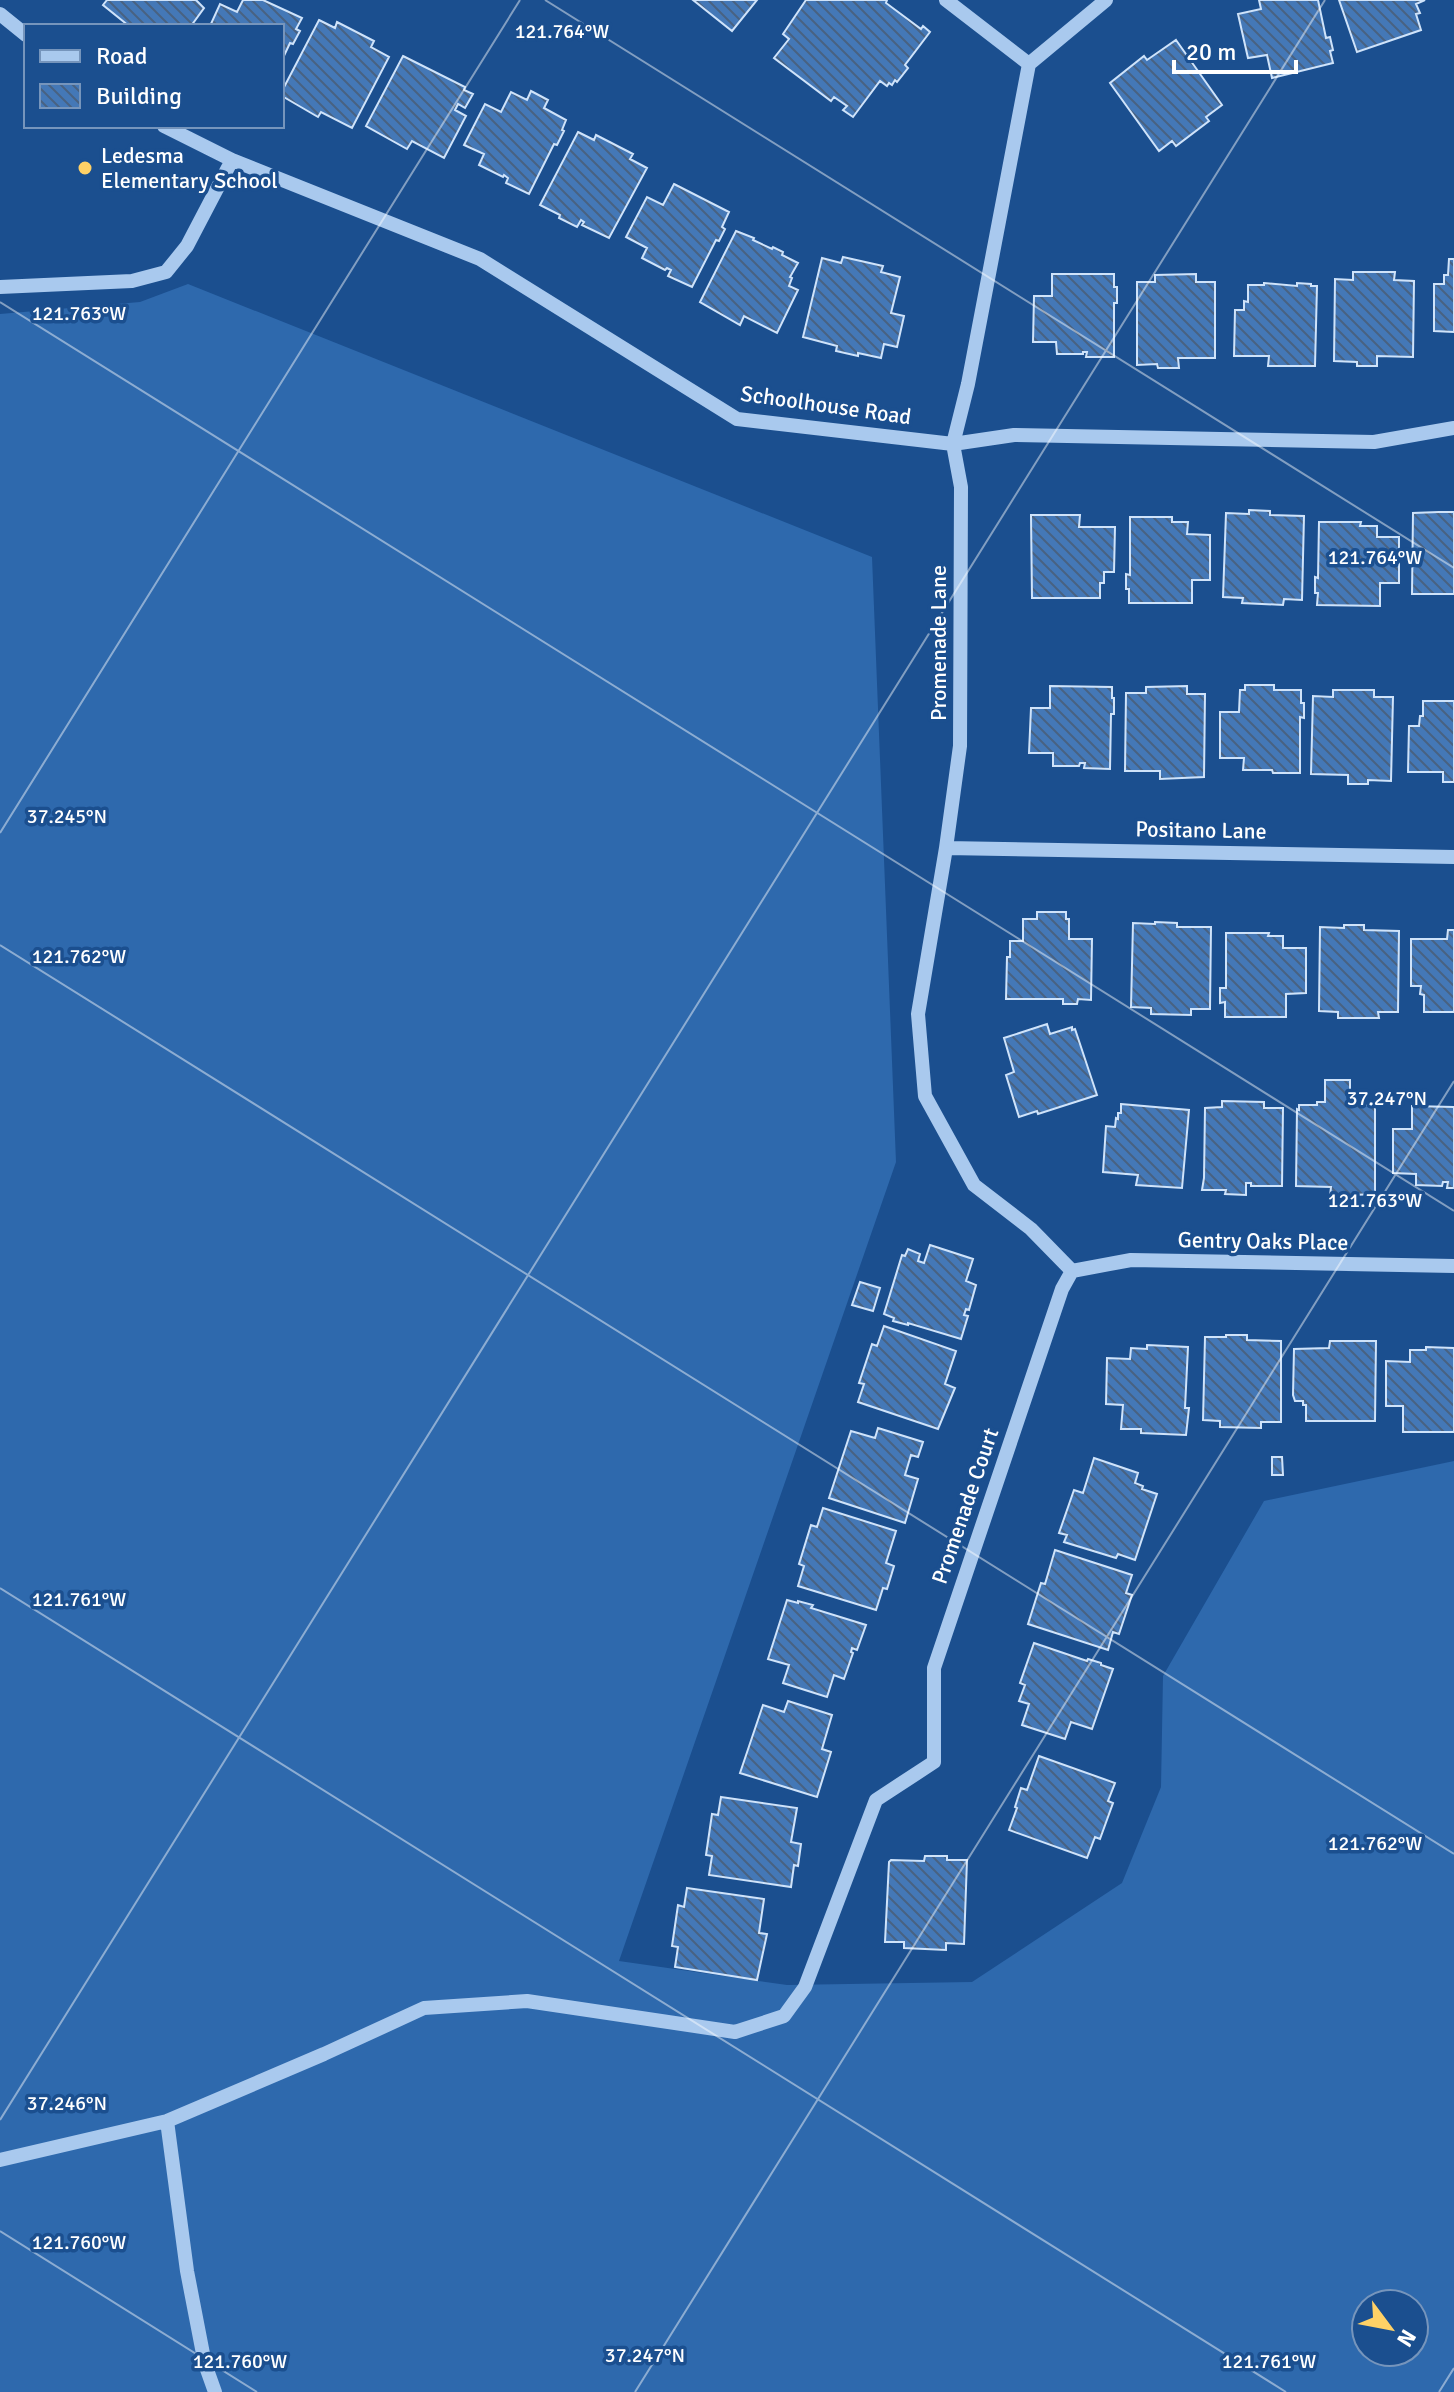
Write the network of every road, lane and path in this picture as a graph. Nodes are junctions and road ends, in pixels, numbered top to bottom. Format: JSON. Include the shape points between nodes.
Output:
{"nodes":[{"id":1,"x":946,"y":0,"type":"edge"},
{"id":2,"x":1106,"y":0,"type":"edge"},
{"id":3,"x":0,"y":14,"type":"edge"},
{"id":4,"x":24,"y":33,"type":"edge"},
{"id":5,"x":1029,"y":64,"type":"junction"},
{"id":6,"x":168,"y":128,"type":"edge"},
{"id":7,"x":232,"y":160,"type":"junction"},
{"id":8,"x":0,"y":287,"type":"edge"},
{"id":9,"x":1454,"y":428,"type":"edge"},
{"id":10,"x":953,"y":444,"type":"junction"},
{"id":11,"x":946,"y":848,"type":"junction"},
{"id":12,"x":1454,"y":857,"type":"edge"},
{"id":13,"x":1454,"y":1266,"type":"edge"},
{"id":14,"x":1072,"y":1271,"type":"junction"},
{"id":15,"x":167,"y":2121,"type":"junction"},
{"id":16,"x":0,"y":2160,"type":"edge"},
{"id":17,"x":215,"y":2392,"type":"edge"}],
"edges":[{"from":1,"to":5,"type":"street"},
{"from":2,"to":5,"type":"street"},
{"from":3,"to":4,"type":"street"},
{"from":5,"to":10,"type":"street","name":"Promenade Lane"},
{"from":6,"to":7,"type":"street","name":"Schoolhouse Road"},
{"from":7,"to":8,"type":"street","via":[[187,246],[166,272],[132,281]]},
{"from":7,"to":10,"type":"street","name":"Schoolhouse Road","via":[[480,259],[737,419]]},
{"from":9,"to":10,"type":"street","name":"Schoolhouse Road","via":[[1374,442],[1014,435]]},
{"from":10,"to":11,"type":"street","name":"Promenade Lane","via":[[961,487],[960,746]]},
{"from":11,"to":12,"type":"street","name":"Positano Lane"},
{"from":11,"to":14,"type":"street","name":"Promenade Lane","via":[[918,1014],[925,1096],[974,1185],[1031,1229]]},
{"from":13,"to":14,"type":"street","name":"Gentry Oaks Place","via":[[1131,1260]]},
{"from":14,"to":15,"type":"street","name":"Promenade Court","via":[[934,1668],[934,1762],[876,1800],[805,1987],[784,2016],[735,2032],[527,2001],[424,2008]]},
{"from":15,"to":16,"type":"street"},
{"from":15,"to":17,"type":"street","via":[[187,2271]]}]}
